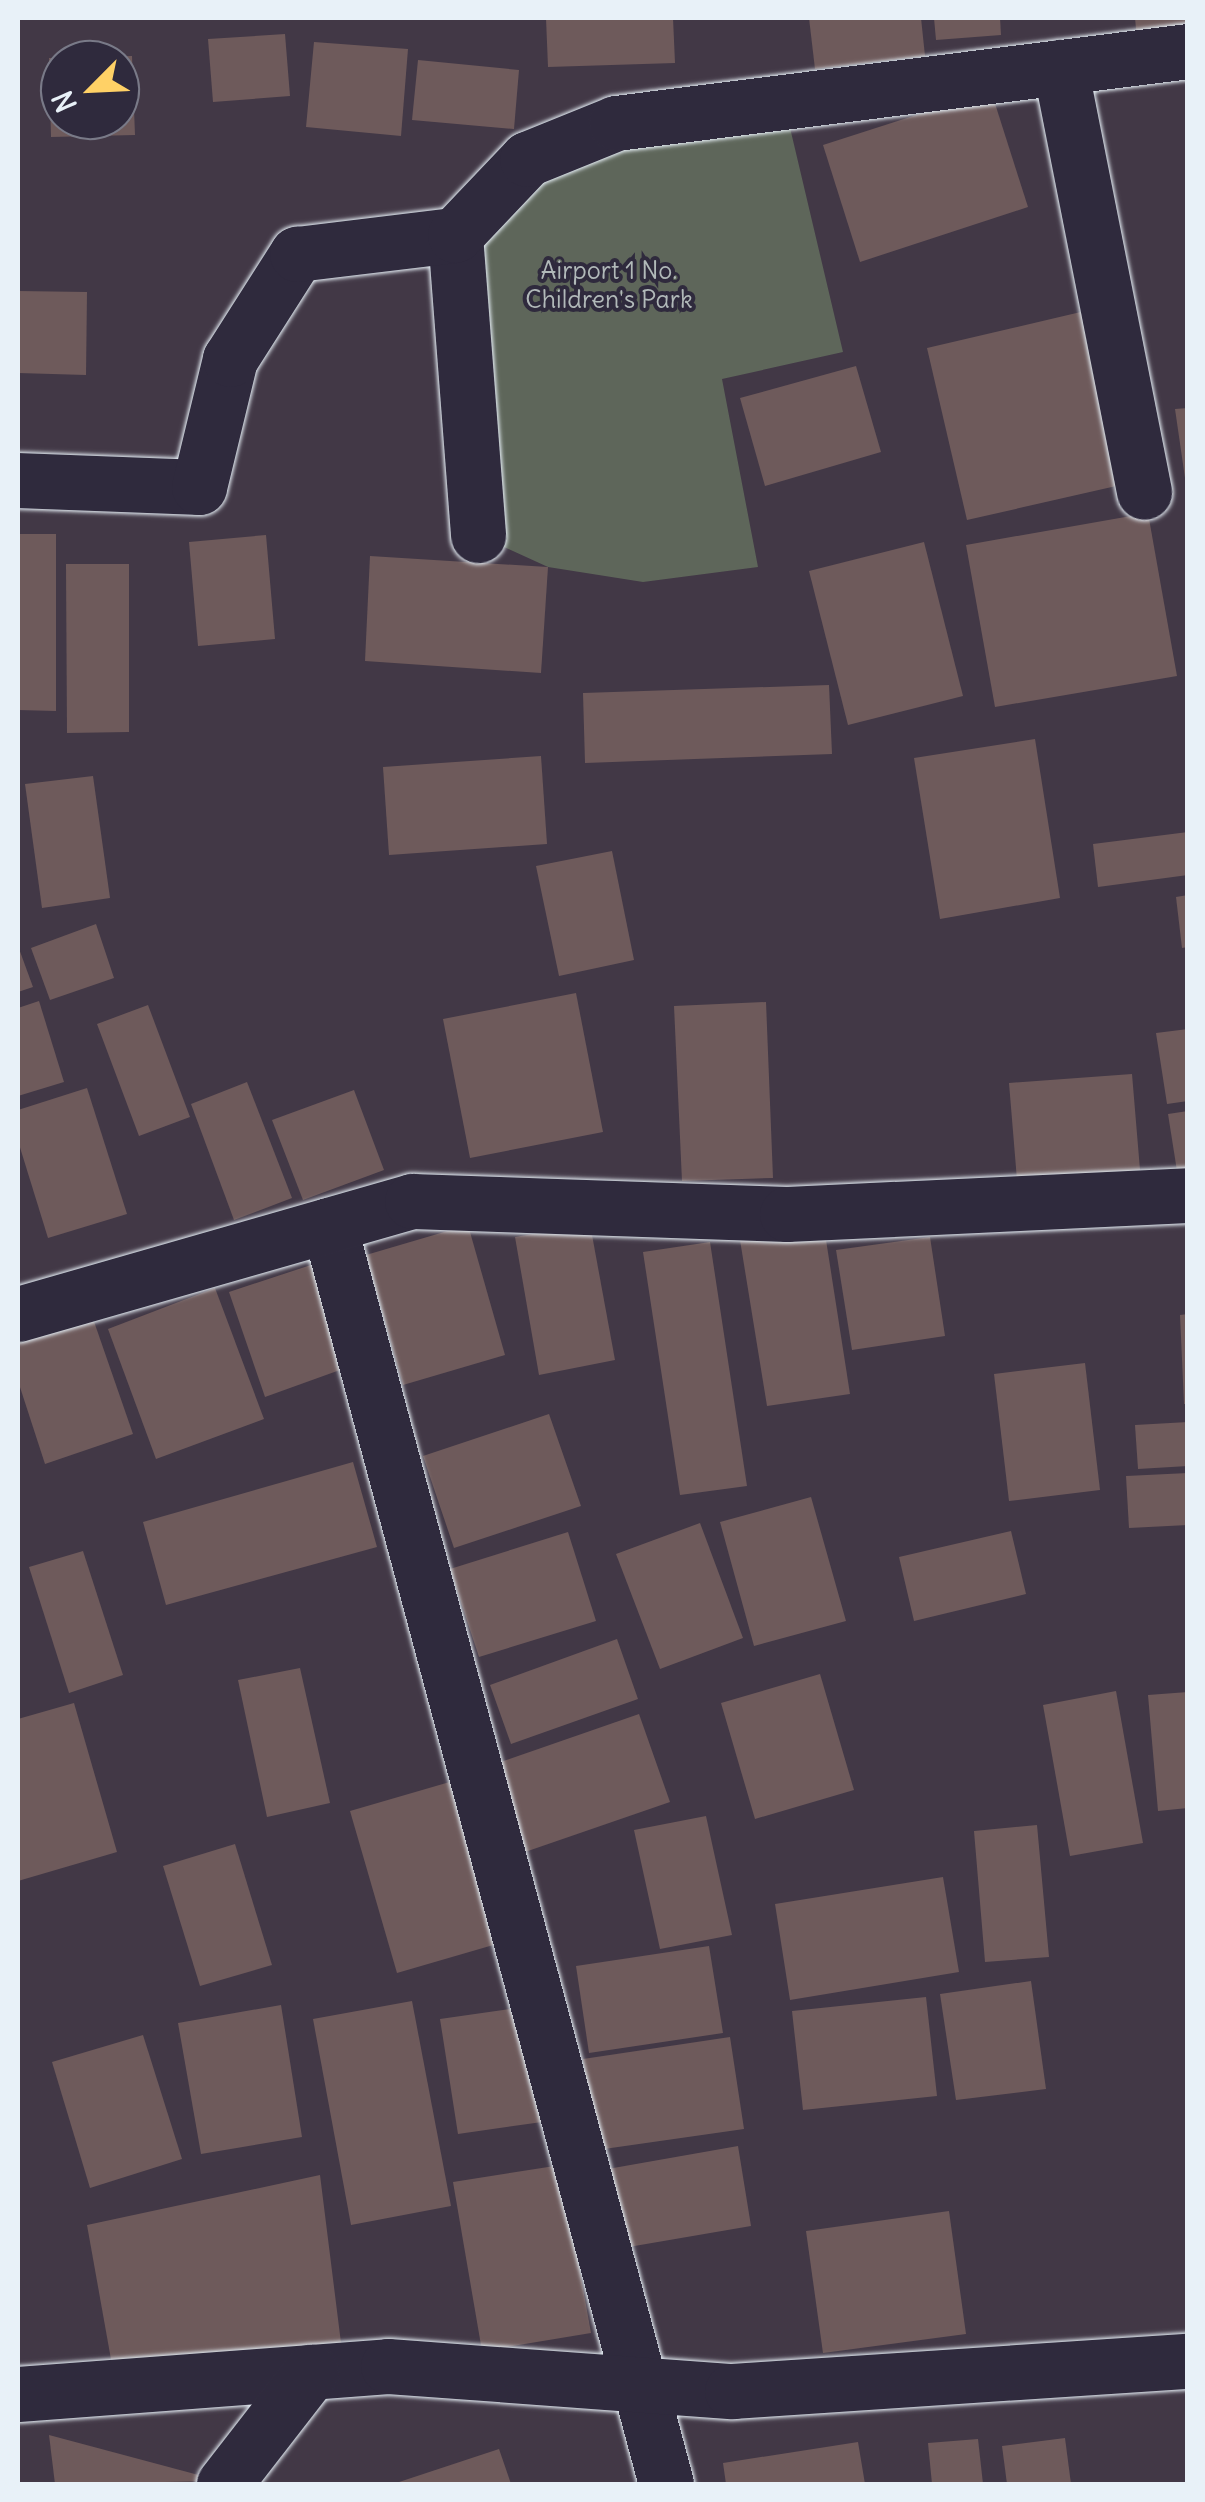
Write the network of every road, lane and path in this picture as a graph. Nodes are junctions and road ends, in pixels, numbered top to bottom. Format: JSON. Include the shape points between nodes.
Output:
{"nodes":[{"id":1,"x":1188,"y":52,"type":"edge"},
{"id":2,"x":1060,"y":66,"type":"junction"},
{"id":3,"x":455,"y":235,"type":"junction"},
{"id":4,"x":18,"y":480,"type":"edge"},
{"id":5,"x":1144,"y":492,"type":"dead end"},
{"id":6,"x":478,"y":535,"type":"dead end"},
{"id":7,"x":1188,"y":1195,"type":"edge"},
{"id":8,"x":329,"y":1225,"type":"junction"},
{"id":9,"x":18,"y":1314,"type":"edge"},
{"id":10,"x":1188,"y":2361,"type":"edge"},
{"id":11,"x":312,"y":2372,"type":"junction"},
{"id":12,"x":638,"y":2384,"type":"junction"},
{"id":13,"x":18,"y":2394,"type":"edge"},
{"id":14,"x":224,"y":2484,"type":"edge"},
{"id":15,"x":666,"y":2484,"type":"edge"}],
"edges":[{"from":1,"to":2,"type":"street"},
{"from":2,"to":3,"type":"street","via":[[616,123],[527,159]]},
{"from":2,"to":5,"type":"street"},
{"from":3,"to":4,"type":"street","via":[[296,254],[230,359],[199,487]]},
{"from":3,"to":6,"type":"street"},
{"from":7,"to":8,"type":"street","via":[[788,1214],[412,1201]]},
{"from":8,"to":9,"type":"street"},
{"from":8,"to":12,"type":"street"},
{"from":10,"to":12,"type":"street","via":[[732,2391]]},
{"from":11,"to":12,"type":"street","via":[[388,2366]]},
{"from":11,"to":13,"type":"street"},
{"from":11,"to":14,"type":"street"},
{"from":12,"to":15,"type":"street"}]}
